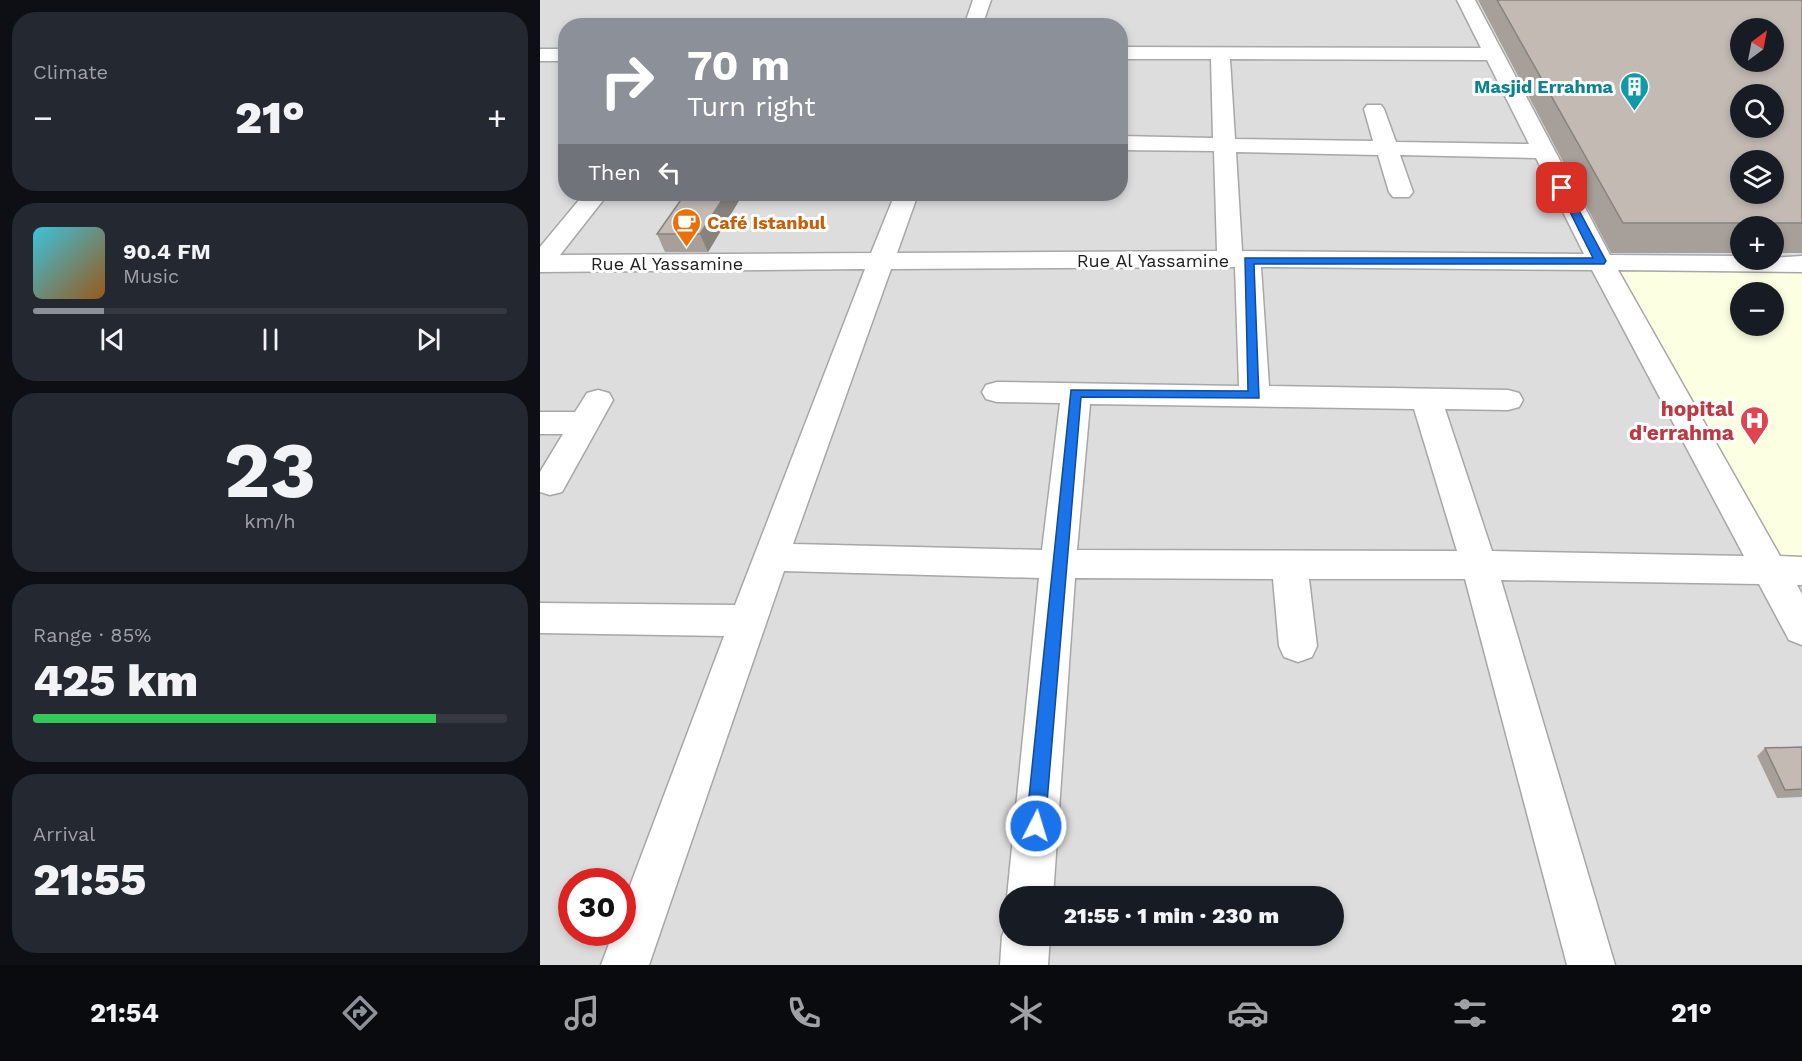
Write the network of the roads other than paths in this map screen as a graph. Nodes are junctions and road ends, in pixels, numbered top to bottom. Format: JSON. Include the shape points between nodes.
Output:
{"nodes":[{"id":1,"x":982,"y":0,"type":"edge"},
{"id":2,"x":1466,"y":0,"type":"edge"},
{"id":3,"x":976,"y":18,"type":"edge"},
{"id":4,"x":1128,"y":53,"type":"edge"},
{"id":5,"x":1220,"y":54,"type":"junction"},
{"id":6,"x":1491,"y":54,"type":"junction"},
{"id":7,"x":1374,"y":109,"type":"dead end"},
{"id":8,"x":1128,"y":143,"type":"edge"},
{"id":9,"x":1226,"y":145,"type":"junction"},
{"id":10,"x":1387,"y":148,"type":"junction"},
{"id":11,"x":1544,"y":151,"type":"junction"},
{"id":12,"x":1401,"y":192,"type":"dead end"},
{"id":13,"x":590,"y":201,"type":"edge"},
{"id":14,"x":903,"y":201,"type":"edge"},
{"id":15,"x":1239,"y":260,"type":"junction"},
{"id":16,"x":1600,"y":261,"type":"junction"},
{"id":17,"x":540,"y":263,"type":"edge"},
{"id":18,"x":881,"y":263,"type":"junction"},
{"id":19,"x":1802,"y":264,"type":"edge"},
{"id":20,"x":997,"y":392,"type":"dead end"},
{"id":21,"x":1076,"y":393,"type":"junction"},
{"id":22,"x":1254,"y":395,"type":"junction"},
{"id":23,"x":1426,"y":399,"type":"junction"},
{"id":24,"x":1508,"y":400,"type":"dead end"},
{"id":25,"x":540,"y":423,"type":"edge"},
{"id":26,"x":550,"y":483,"type":"dead end"},
{"id":27,"x":771,"y":557,"type":"junction"},
{"id":28,"x":1058,"y":564,"type":"junction"},
{"id":29,"x":1479,"y":565,"type":"junction"},
{"id":30,"x":1290,"y":566,"type":"junction"},
{"id":31,"x":1786,"y":571,"type":"edge"},
{"id":32,"x":540,"y":618,"type":"edge"},
{"id":33,"x":750,"y":621,"type":"junction"},
{"id":34,"x":1802,"y":629,"type":"edge"},
{"id":35,"x":1298,"y":646,"type":"dead end"},
{"id":36,"x":1030,"y":886,"type":"edge"},
{"id":37,"x":1025,"y":946,"type":"edge"},
{"id":38,"x":625,"y":965,"type":"edge"},
{"id":39,"x":1024,"y":965,"type":"edge"},
{"id":40,"x":1591,"y":965,"type":"edge"}],
"edges":[{"from":1,"to":3,"type":"street"},
{"from":2,"to":6,"type":"street"},
{"from":4,"to":5,"type":"street"},
{"from":5,"to":6,"type":"street"},
{"from":5,"to":9,"type":"street"},
{"from":6,"to":11,"type":"street"},
{"from":7,"to":10,"type":"street"},
{"from":8,"to":9,"type":"street"},
{"from":9,"to":10,"type":"street"},
{"from":9,"to":15,"type":"street"},
{"from":10,"to":11,"type":"street"},
{"from":10,"to":12,"type":"street"},
{"from":11,"to":16,"type":"street"},
{"from":13,"to":17,"type":"street"},
{"from":14,"to":18,"type":"street"},
{"from":15,"to":16,"type":"street","name":"Rue Al Yassamine"},
{"from":15,"to":18,"type":"street","name":"Rue Al Yassamine"},
{"from":15,"to":22,"type":"street"},
{"from":16,"to":19,"type":"street","name":"Rue Al Yassamine"},
{"from":16,"to":31,"type":"street"},
{"from":17,"to":18,"type":"street","name":"Rue Al Yassamine"},
{"from":18,"to":27,"type":"street"},
{"from":20,"to":21,"type":"street"},
{"from":21,"to":22,"type":"street"},
{"from":21,"to":28,"type":"street"},
{"from":22,"to":23,"type":"street"},
{"from":23,"to":24,"type":"street"},
{"from":23,"to":29,"type":"street"},
{"from":25,"to":26,"type":"street","via":[[591,411]]},
{"from":27,"to":28,"type":"street"},
{"from":27,"to":33,"type":"street"},
{"from":28,"to":30,"type":"street"},
{"from":28,"to":36,"type":"street"},
{"from":29,"to":30,"type":"street"},
{"from":29,"to":31,"type":"street"},
{"from":29,"to":40,"type":"street"},
{"from":30,"to":35,"type":"street"},
{"from":31,"to":34,"type":"street"},
{"from":32,"to":33,"type":"street"},
{"from":33,"to":38,"type":"street"},
{"from":37,"to":39,"type":"street"}]}
